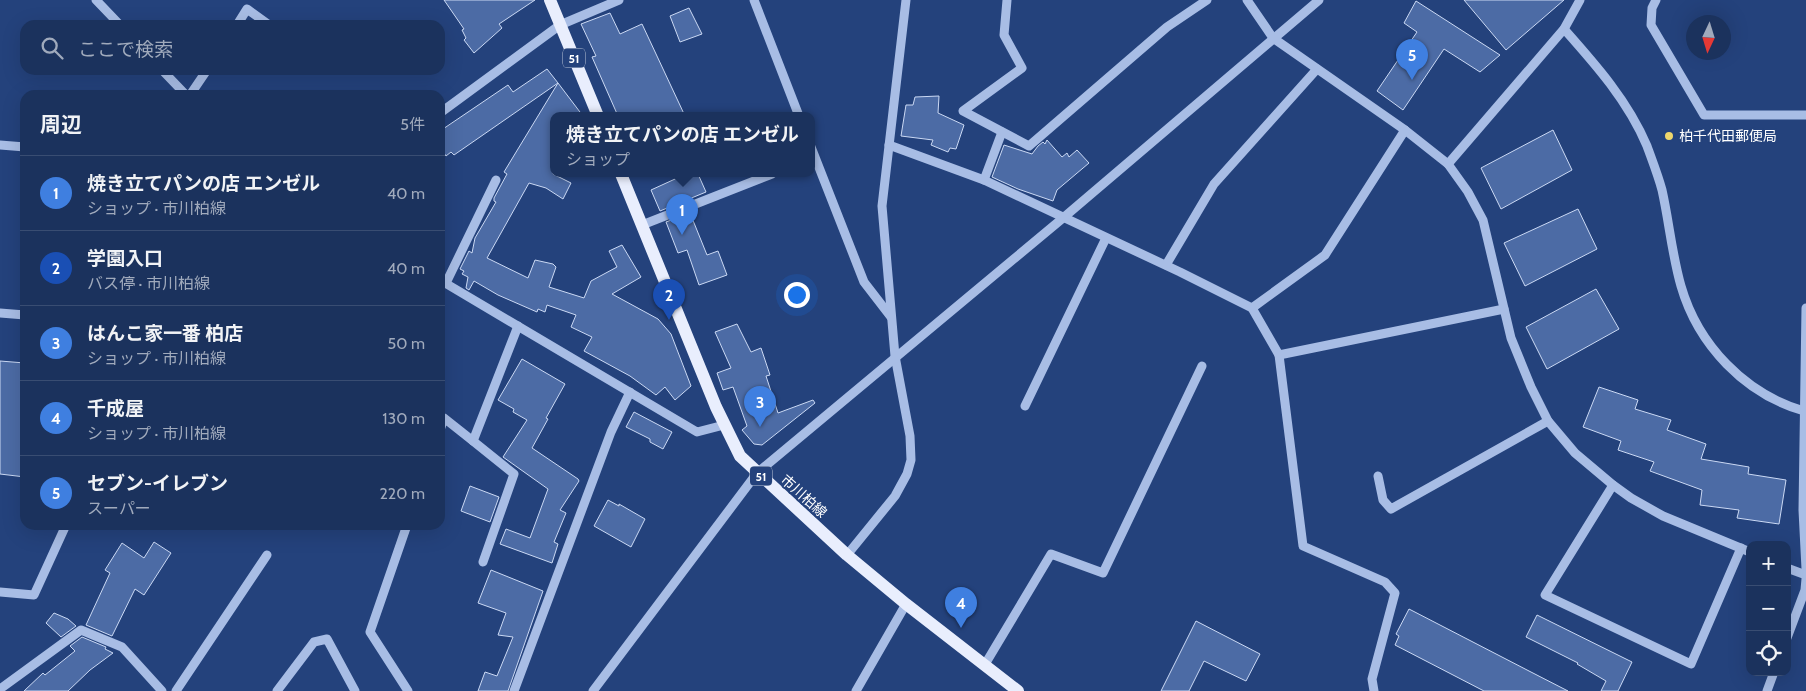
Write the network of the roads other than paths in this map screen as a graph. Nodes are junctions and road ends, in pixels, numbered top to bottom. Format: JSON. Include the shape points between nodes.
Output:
{"nodes":[{"id":1,"x":96,"y":0,"type":"edge"},
{"id":2,"x":550,"y":0,"type":"edge"},
{"id":3,"x":619,"y":0,"type":"edge"},
{"id":4,"x":754,"y":0,"type":"edge"},
{"id":5,"x":906,"y":0,"type":"edge"},
{"id":6,"x":1007,"y":0,"type":"edge"},
{"id":7,"x":1206,"y":0,"type":"edge"},
{"id":8,"x":1247,"y":0,"type":"edge"},
{"id":9,"x":1319,"y":0,"type":"edge"},
{"id":10,"x":1580,"y":0,"type":"edge"},
{"id":11,"x":1656,"y":0,"type":"edge"},
{"id":12,"x":115,"y":20,"type":"edge"},
{"id":13,"x":240,"y":20,"type":"edge"},
{"id":14,"x":262,"y":20,"type":"edge"},
{"id":15,"x":560,"y":25,"type":"junction"},
{"id":16,"x":1564,"y":29,"type":"junction"},
{"id":17,"x":1273,"y":38,"type":"junction"},
{"id":18,"x":1317,"y":69,"type":"junction"},
{"id":19,"x":167,"y":75,"type":"edge"},
{"id":20,"x":204,"y":75,"type":"edge"},
{"id":21,"x":181,"y":90,"type":"edge"},
{"id":22,"x":193,"y":90,"type":"edge"},
{"id":23,"x":445,"y":109,"type":"edge"},
{"id":24,"x":596,"y":112,"type":"edge"},
{"id":25,"x":797,"y":112,"type":"edge"},
{"id":26,"x":1806,"y":115,"type":"edge"},
{"id":27,"x":1405,"y":130,"type":"junction"},
{"id":28,"x":1002,"y":132,"type":"junction"},
{"id":29,"x":0,"y":145,"type":"edge"},
{"id":30,"x":888,"y":145,"type":"junction"},
{"id":31,"x":20,"y":147,"type":"edge"},
{"id":32,"x":815,"y":163,"type":"edge"},
{"id":33,"x":1448,"y":164,"type":"junction"},
{"id":34,"x":622,"y":177,"type":"edge"},
{"id":35,"x":764,"y":177,"type":"edge"},
{"id":36,"x":496,"y":180,"type":"dead end"},
{"id":37,"x":984,"y":180,"type":"junction"},
{"id":38,"x":1063,"y":218,"type":"junction"},
{"id":39,"x":642,"y":225,"type":"junction"},
{"id":40,"x":1106,"y":238,"type":"junction"},
{"id":41,"x":1166,"y":265,"type":"junction"},
{"id":42,"x":445,"y":278,"type":"edge"},
{"id":43,"x":445,"y":283,"type":"edge"},
{"id":44,"x":1252,"y":308,"type":"junction"},
{"id":45,"x":1806,"y":308,"type":"edge"},
{"id":46,"x":1504,"y":309,"type":"junction"},
{"id":47,"x":0,"y":313,"type":"edge"},
{"id":48,"x":20,"y":315,"type":"edge"},
{"id":49,"x":892,"y":318,"type":"junction"},
{"id":50,"x":518,"y":326,"type":"junction"},
{"id":51,"x":1279,"y":355,"type":"junction"},
{"id":52,"x":895,"y":356,"type":"junction"},
{"id":53,"x":1202,"y":366,"type":"dead end"},
{"id":54,"x":630,"y":392,"type":"junction"},
{"id":55,"x":1025,"y":406,"type":"dead end"},
{"id":56,"x":1804,"y":410,"type":"junction"},
{"id":57,"x":445,"y":419,"type":"edge"},
{"id":58,"x":1548,"y":421,"type":"junction"},
{"id":59,"x":1805,"y":423,"type":"edge"},
{"id":60,"x":724,"y":425,"type":"junction"},
{"id":61,"x":473,"y":441,"type":"junction"},
{"id":62,"x":757,"y":473,"type":"junction"},
{"id":63,"x":1378,"y":476,"type":"dead end"},
{"id":64,"x":1613,"y":485,"type":"junction"},
{"id":65,"x":1805,"y":510,"type":"edge"},
{"id":66,"x":64,"y":530,"type":"edge"},
{"id":67,"x":405,"y":530,"type":"edge"},
{"id":68,"x":1741,"y":548,"type":"junction"},
{"id":69,"x":1746,"y":550,"type":"edge"},
{"id":70,"x":267,"y":555,"type":"dead end"},
{"id":71,"x":847,"y":555,"type":"junction"},
{"id":72,"x":483,"y":562,"type":"dead end"},
{"id":73,"x":1791,"y":569,"type":"edge"},
{"id":74,"x":1806,"y":569,"type":"edge"},
{"id":75,"x":1806,"y":575,"type":"edge"},
{"id":76,"x":1806,"y":580,"type":"edge"},
{"id":77,"x":0,"y":592,"type":"edge"},
{"id":78,"x":906,"y":604,"type":"junction"},
{"id":79,"x":1790,"y":631,"type":"edge"},
{"id":80,"x":984,"y":666,"type":"junction"},
{"id":81,"x":1773,"y":676,"type":"edge"},
{"id":82,"x":0,"y":689,"type":"edge"},
{"id":83,"x":162,"y":691,"type":"edge"},
{"id":84,"x":176,"y":691,"type":"edge"},
{"id":85,"x":277,"y":691,"type":"edge"},
{"id":86,"x":354,"y":691,"type":"edge"},
{"id":87,"x":408,"y":691,"type":"edge"},
{"id":88,"x":514,"y":691,"type":"edge"},
{"id":89,"x":593,"y":691,"type":"edge"},
{"id":90,"x":856,"y":691,"type":"edge"},
{"id":91,"x":1018,"y":691,"type":"edge"},
{"id":92,"x":1374,"y":691,"type":"edge"},
{"id":93,"x":1767,"y":691,"type":"edge"}],
"edges":[{"from":1,"to":12,"type":"street"},
{"from":2,"to":15,"type":"main road","number":"51"},
{"from":3,"to":15,"type":"street"},
{"from":4,"to":25,"type":"street"},
{"from":5,"to":30,"type":"street"},
{"from":6,"to":28,"type":"street","via":[[1004,35],[1022,68],[964,111]]},
{"from":7,"to":28,"type":"street","via":[[1167,27],[1029,146]]},
{"from":8,"to":17,"type":"street"},
{"from":9,"to":17,"type":"street"},
{"from":10,"to":16,"type":"street"},
{"from":11,"to":26,"type":"street","via":[[1651,26],[1704,115]]},
{"from":13,"to":14,"type":"street","via":[[247,9]]},
{"from":15,"to":23,"type":"street"},
{"from":15,"to":24,"type":"main road","number":"51"},
{"from":16,"to":33,"type":"street"},
{"from":16,"to":56,"type":"street","via":[[1628,109],[1646,144],[1662,188],[1680,284],[1699,329],[1720,358],[1742,379],[1790,407]]},
{"from":17,"to":18,"type":"street"},
{"from":17,"to":38,"type":"street"},
{"from":18,"to":27,"type":"street"},
{"from":18,"to":41,"type":"street","via":[[1214,184]]},
{"from":19,"to":21,"type":"street"},
{"from":20,"to":22,"type":"street"},
{"from":27,"to":33,"type":"street"},
{"from":27,"to":44,"type":"street","via":[[1325,255]]},
{"from":28,"to":37,"type":"street"},
{"from":29,"to":31,"type":"street"},
{"from":30,"to":37,"type":"street"},
{"from":30,"to":49,"type":"street","via":[[882,206]]},
{"from":32,"to":49,"type":"street","via":[[864,282]]},
{"from":33,"to":46,"type":"street","via":[[1483,220]]},
{"from":34,"to":39,"type":"main road","name":"市川柏線","number":"51"},
{"from":35,"to":39,"type":"street"},
{"from":36,"to":42,"type":"street"},
{"from":37,"to":38,"type":"street"},
{"from":38,"to":40,"type":"street"},
{"from":38,"to":52,"type":"street"},
{"from":39,"to":60,"type":"main road","name":"市川柏線","number":"51"},
{"from":40,"to":41,"type":"street"},
{"from":40,"to":55,"type":"street"},
{"from":41,"to":44,"type":"street"},
{"from":43,"to":50,"type":"street"},
{"from":44,"to":51,"type":"street"},
{"from":45,"to":56,"type":"street"},
{"from":46,"to":51,"type":"street"},
{"from":46,"to":58,"type":"street","via":[[1518,357]]},
{"from":47,"to":48,"type":"street"},
{"from":49,"to":52,"type":"street"},
{"from":50,"to":54,"type":"street"},
{"from":50,"to":61,"type":"street"},
{"from":51,"to":92,"type":"street","via":[[1303,546],[1386,582],[1395,593],[1372,680]]},
{"from":52,"to":62,"type":"street"},
{"from":52,"to":71,"type":"street","via":[[910,436],[911,460],[895,496]]},
{"from":53,"to":80,"type":"street","via":[[1104,573],[1051,554]]},
{"from":54,"to":60,"type":"street","via":[[698,432]]},
{"from":54,"to":88,"type":"street","via":[[611,432]]},
{"from":56,"to":59,"type":"street"},
{"from":57,"to":61,"type":"street"},
{"from":58,"to":63,"type":"street","via":[[1391,509],[1383,500]]},
{"from":58,"to":64,"type":"street","via":[[1575,453]]},
{"from":59,"to":65,"type":"street"},
{"from":60,"to":62,"type":"main road","name":"市川柏線","number":"51","via":[[740,456]]},
{"from":61,"to":72,"type":"street","via":[[514,474]]},
{"from":62,"to":71,"type":"main road","name":"市川柏線","number":"51"},
{"from":62,"to":89,"type":"street"},
{"from":64,"to":68,"type":"street","via":[[1663,516]]},
{"from":64,"to":68,"type":"street","via":[[1546,595],[1691,664]]},
{"from":65,"to":74,"type":"street"},
{"from":66,"to":77,"type":"street","via":[[34,595]]},
{"from":67,"to":87,"type":"street","via":[[370,632]]},
{"from":68,"to":69,"type":"street"},
{"from":70,"to":84,"type":"street"},
{"from":71,"to":78,"type":"main road","name":"市川柏線","number":"51"},
{"from":73,"to":75,"type":"street"},
{"from":76,"to":79,"type":"street"},
{"from":78,"to":80,"type":"main road","name":"市川柏線","number":"51"},
{"from":78,"to":90,"type":"street"},
{"from":80,"to":91,"type":"main road","name":"市川柏線","number":"51"},
{"from":81,"to":93,"type":"street"},
{"from":82,"to":83,"type":"street","via":[[81,630],[122,648]]},
{"from":85,"to":86,"type":"street","via":[[314,642],[327,640]]}]}
